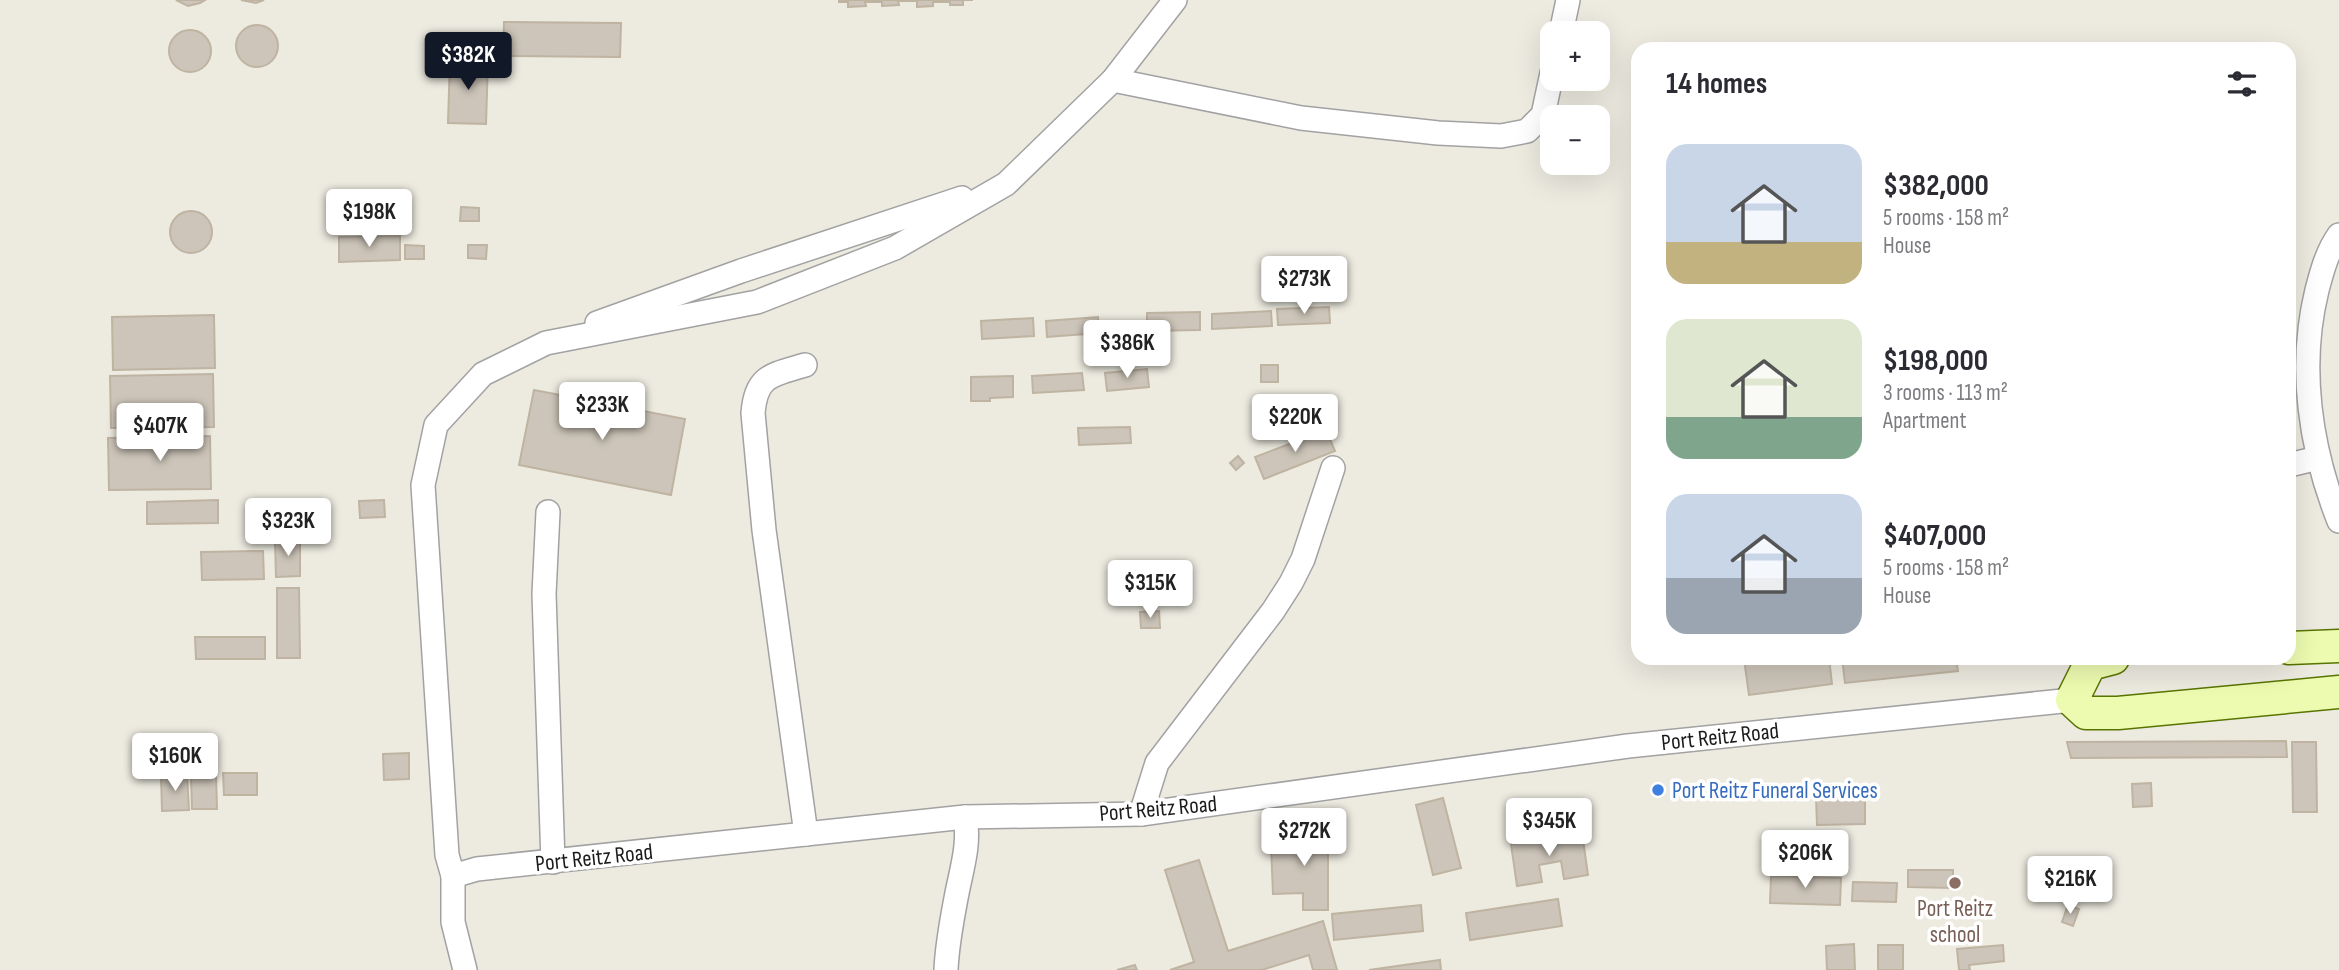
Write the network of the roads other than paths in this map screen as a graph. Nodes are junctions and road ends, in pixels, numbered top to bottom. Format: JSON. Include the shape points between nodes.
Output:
{"nodes":[{"id":1,"x":1175,"y":0,"type":"edge"},
{"id":2,"x":1568,"y":0,"type":"edge"},
{"id":3,"x":1564,"y":21,"type":"edge"},
{"id":4,"x":1113,"y":80,"type":"junction"},
{"id":5,"x":1548,"y":91,"type":"edge"},
{"id":6,"x":1006,"y":184,"type":"junction"},
{"id":7,"x":2339,"y":235,"type":"edge"},
{"id":8,"x":545,"y":343,"type":"junction"},
{"id":9,"x":805,"y":365,"type":"dead end"},
{"id":10,"x":2318,"y":458,"type":"junction"},
{"id":11,"x":2296,"y":463,"type":"edge"},
{"id":12,"x":1333,"y":468,"type":"dead end"},
{"id":13,"x":548,"y":512,"type":"dead end"},
{"id":14,"x":2339,"y":522,"type":"edge"},
{"id":15,"x":2339,"y":646,"type":"edge"},
{"id":16,"x":2296,"y":648,"type":"edge"},
{"id":17,"x":2089,"y":665,"type":"edge"},
{"id":18,"x":2339,"y":692,"type":"edge"},
{"id":19,"x":2071,"y":700,"type":"junction"},
{"id":20,"x":1141,"y":814,"type":"junction"},
{"id":21,"x":965,"y":817,"type":"junction"},
{"id":22,"x":806,"y":834,"type":"junction"},
{"id":23,"x":553,"y":862,"type":"junction"},
{"id":24,"x":453,"y":876,"type":"junction"},
{"id":25,"x":465,"y":970,"type":"edge"},
{"id":26,"x":946,"y":970,"type":"edge"}],
"edges":[{"from":1,"to":4,"type":"street"},
{"from":2,"to":3,"type":"street"},
{"from":4,"to":5,"type":"street","via":[[1301,118],[1501,136],[1527,131],[1543,115]]},
{"from":4,"to":6,"type":"street"},
{"from":6,"to":8,"type":"street","via":[[741,271]]},
{"from":6,"to":8,"type":"street","via":[[895,248],[757,302]]},
{"from":7,"to":10,"type":"street","via":[[2324,264],[2308,346],[2310,412]]},
{"from":8,"to":24,"type":"street","via":[[483,374],[436,425],[423,485],[447,855]]},
{"from":9,"to":22,"type":"street","via":[[761,383],[753,413],[764,530]]},
{"from":10,"to":11,"type":"street"},
{"from":10,"to":14,"type":"street"},
{"from":12,"to":20,"type":"street","via":[[1292,583],[1157,763]]},
{"from":13,"to":23,"type":"street","via":[[544,594]]},
{"from":15,"to":16,"type":"main road"},
{"from":17,"to":19,"type":"main road"},
{"from":18,"to":19,"type":"main road","name":"Port Reitz Road","via":[[2118,713],[2086,713]]},
{"from":19,"to":20,"type":"street","name":"Port Reitz Road","via":[[1628,746]]},
{"from":20,"to":21,"type":"street","name":"Port Reitz Road"},
{"from":21,"to":22,"type":"street","name":"Port Reitz Road"},
{"from":21,"to":26,"type":"street","via":[[966,850]]},
{"from":22,"to":23,"type":"street","name":"Port Reitz Road"},
{"from":23,"to":24,"type":"street","name":"Port Reitz Road","via":[[477,869]]},
{"from":24,"to":25,"type":"street","via":[[453,922]]}]}
